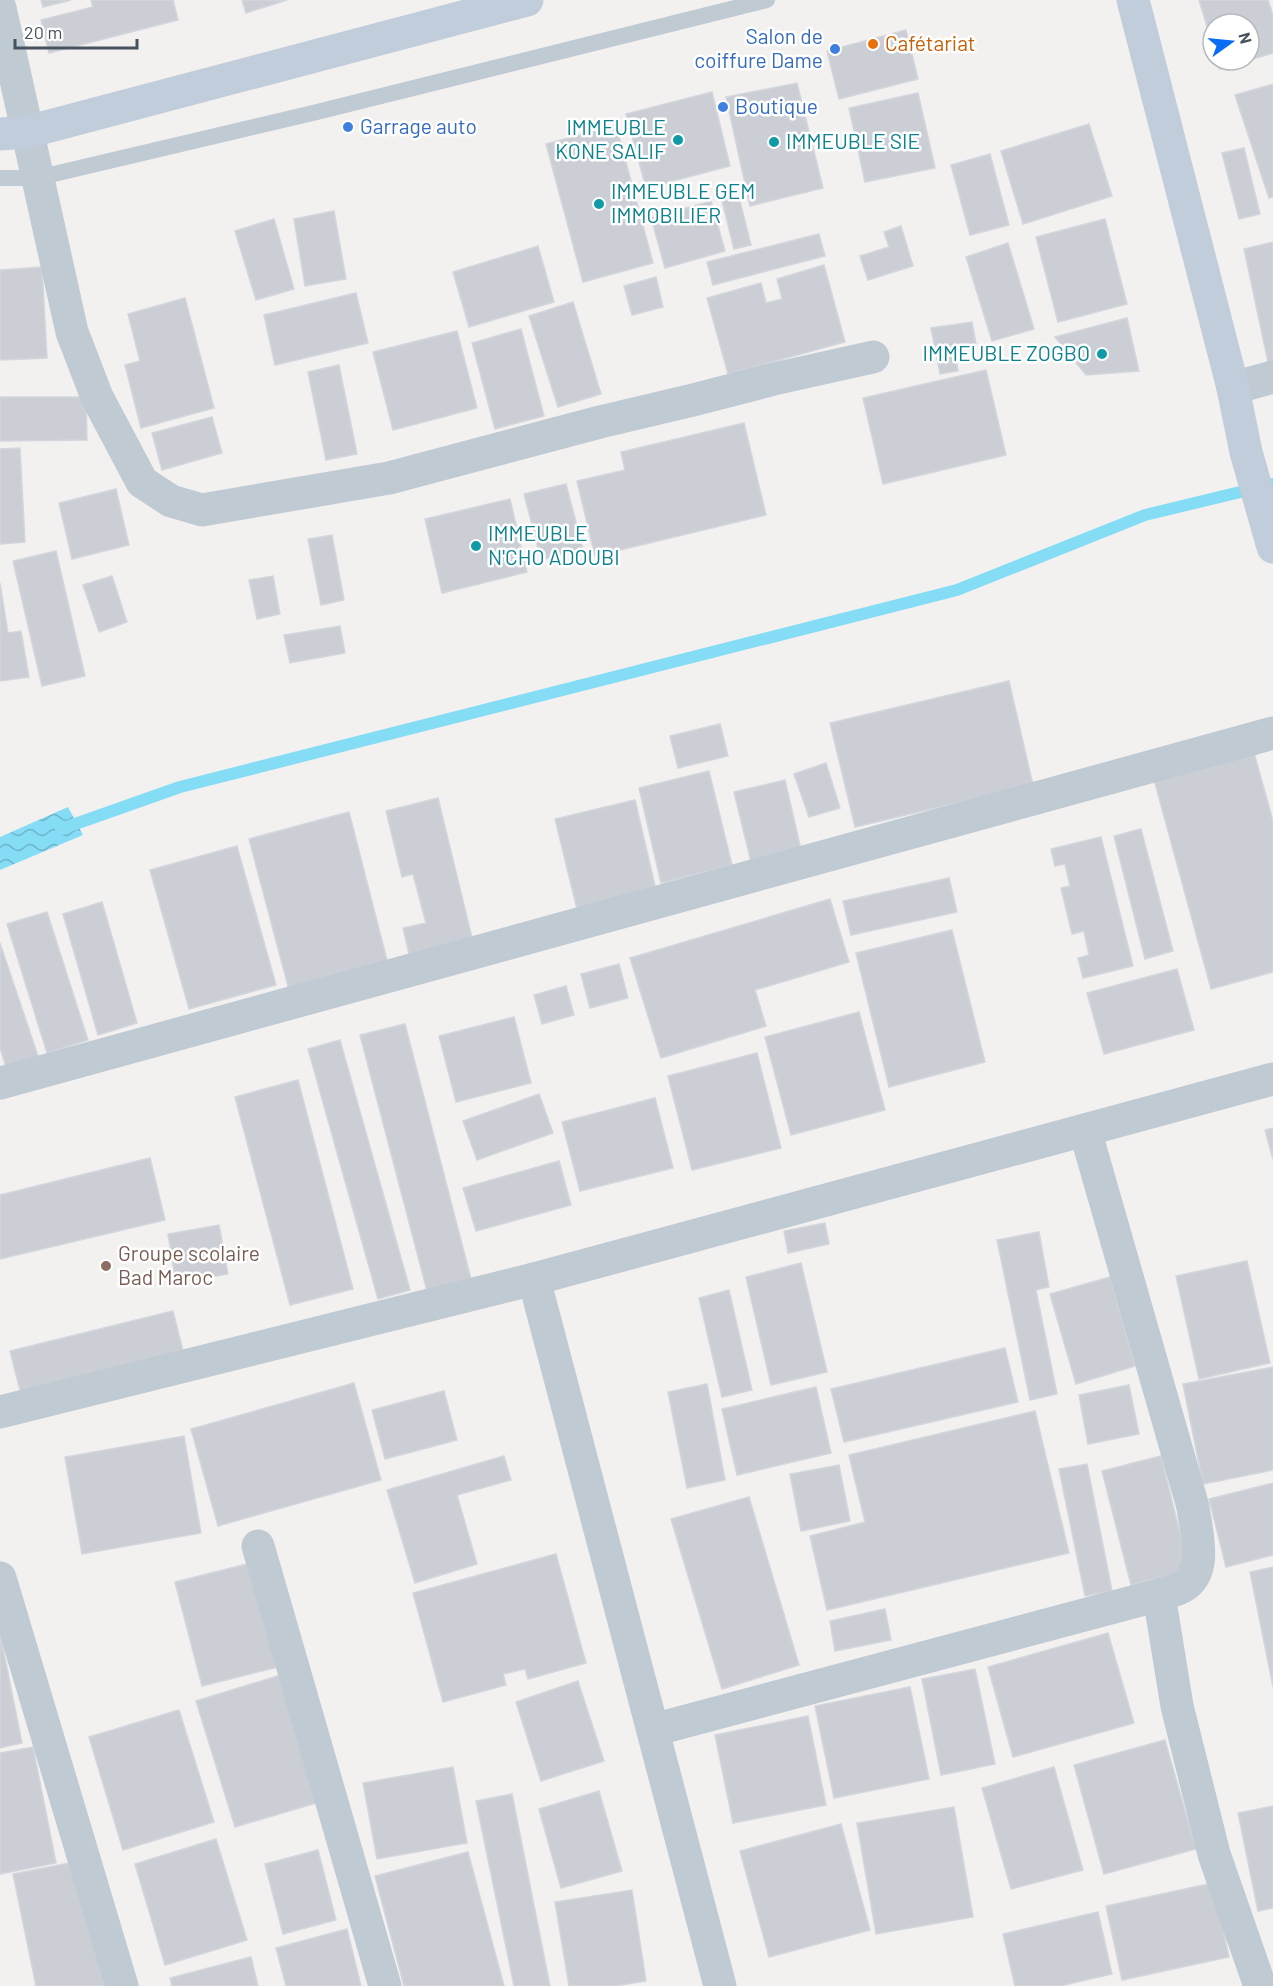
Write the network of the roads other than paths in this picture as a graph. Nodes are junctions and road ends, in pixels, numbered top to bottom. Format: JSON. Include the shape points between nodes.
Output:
{"nodes":[{"id":1,"x":527,"y":0,"type":"edge"},
{"id":2,"x":767,"y":0,"type":"edge"},
{"id":3,"x":1133,"y":0,"type":"edge"},
{"id":4,"x":0,"y":8,"type":"edge"},
{"id":5,"x":14,"y":133,"type":"edge"},
{"id":6,"x":0,"y":178,"type":"edge"},
{"id":7,"x":37,"y":178,"type":"junction"},
{"id":8,"x":873,"y":357,"type":"dead end"},
{"id":9,"x":1273,"y":377,"type":"edge"},
{"id":10,"x":1233,"y":387,"type":"junction"},
{"id":11,"x":1271,"y":539,"type":"edge"},
{"id":12,"x":1273,"y":733,"type":"edge"},
{"id":13,"x":1273,"y":1079,"type":"edge"},
{"id":14,"x":0,"y":1083,"type":"edge"},
{"id":15,"x":1085,"y":1130,"type":"junction"},
{"id":16,"x":534,"y":1278,"type":"junction"},
{"id":17,"x":0,"y":1412,"type":"edge"},
{"id":18,"x":258,"y":1546,"type":"dead end"},
{"id":19,"x":0,"y":1578,"type":"edge"},
{"id":20,"x":1159,"y":1595,"type":"junction"},
{"id":21,"x":653,"y":1730,"type":"junction"},
{"id":22,"x":122,"y":1986,"type":"edge"},
{"id":23,"x":385,"y":1986,"type":"edge"},
{"id":24,"x":720,"y":1986,"type":"edge"},
{"id":25,"x":1260,"y":1986,"type":"edge"}],
"edges":[{"from":1,"to":5,"type":"street"},
{"from":2,"to":7,"type":"lane"},
{"from":3,"to":10,"type":"street"},
{"from":4,"to":5,"type":"street"},
{"from":5,"to":7,"type":"street"},
{"from":6,"to":7,"type":"lane"},
{"from":7,"to":8,"type":"street","via":[[72,332],[97,397],[142,482],[171,501],[202,510],[389,478],[600,422]]},
{"from":9,"to":10,"type":"street"},
{"from":10,"to":11,"type":"street","via":[[1246,452]]},
{"from":12,"to":14,"type":"street"},
{"from":13,"to":15,"type":"street"},
{"from":15,"to":16,"type":"street"},
{"from":15,"to":20,"type":"street","via":[[1193,1507],[1200,1561],[1183,1587]]},
{"from":16,"to":17,"type":"street"},
{"from":16,"to":21,"type":"street"},
{"from":18,"to":23,"type":"street"},
{"from":19,"to":22,"type":"street"},
{"from":20,"to":21,"type":"street"},
{"from":20,"to":25,"type":"street","via":[[1177,1706],[1214,1854]]},
{"from":21,"to":24,"type":"street"}]}
